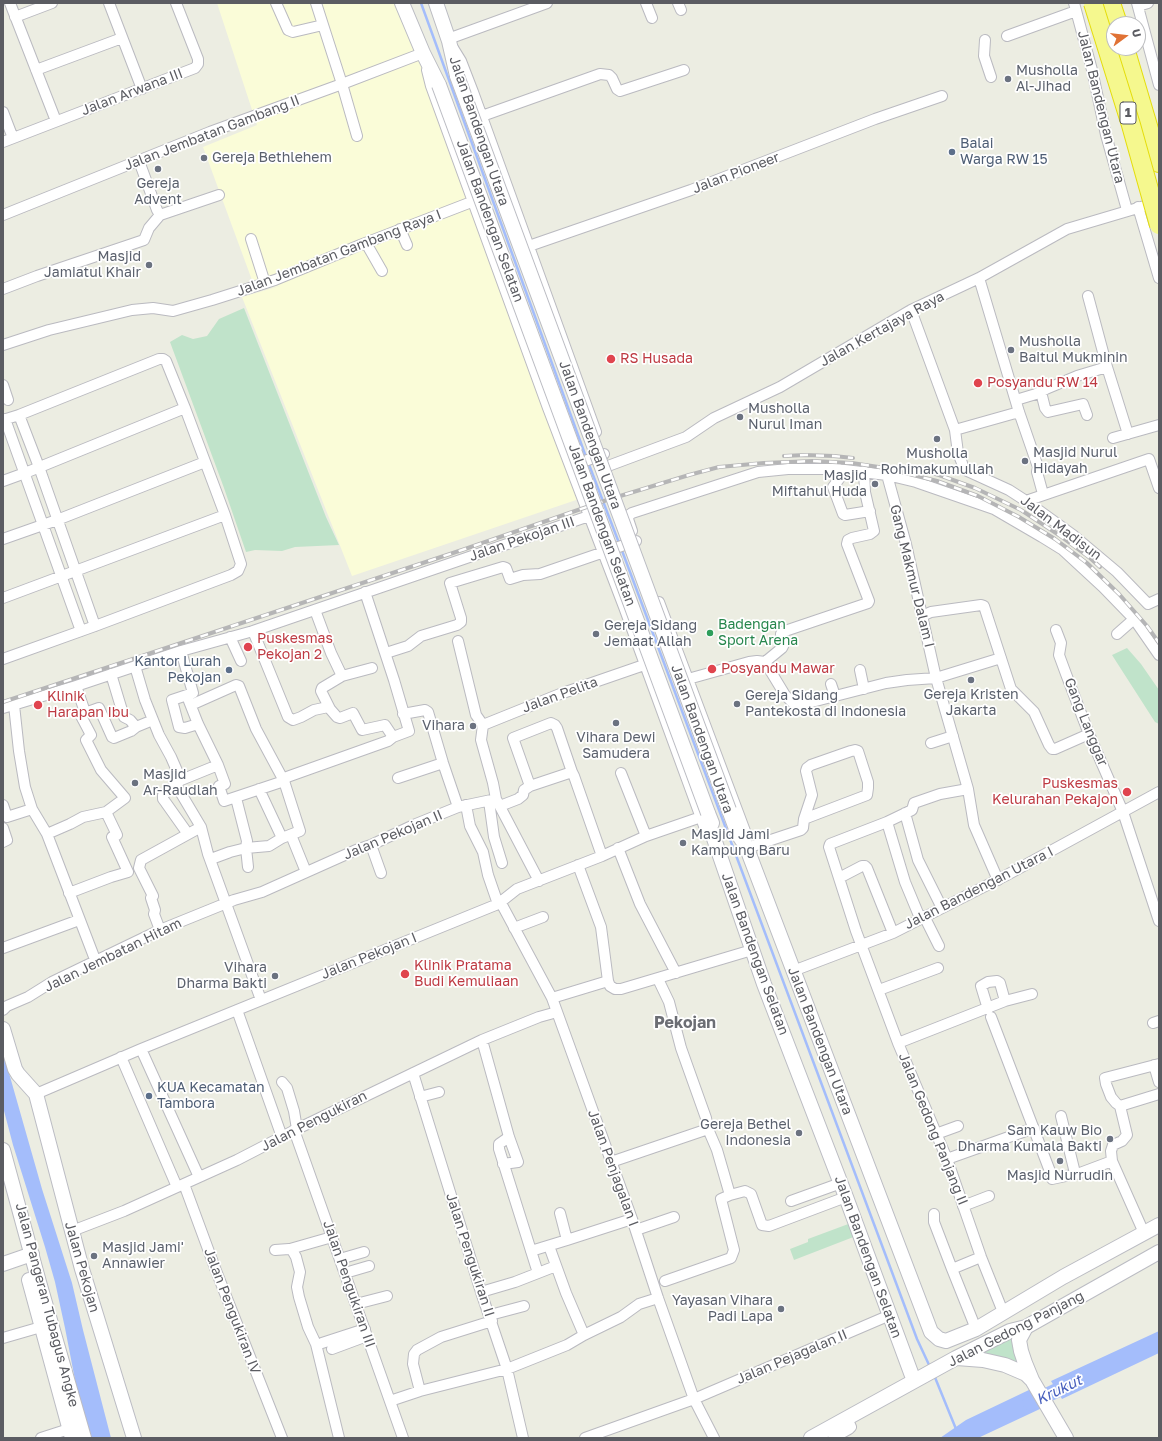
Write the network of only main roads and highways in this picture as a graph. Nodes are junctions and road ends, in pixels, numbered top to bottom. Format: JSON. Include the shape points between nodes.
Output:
{"nodes":[{"id":1,"x":402,"y":3,"type":"edge"},
{"id":2,"x":436,"y":3,"type":"edge"},
{"id":3,"x":1093,"y":3,"type":"edge"},
{"id":4,"x":1111,"y":3,"type":"edge"},
{"id":5,"x":1115,"y":16,"type":"edge"},
{"id":6,"x":1128,"y":56,"type":"edge"},
{"id":7,"x":1159,"y":163,"type":"edge"},
{"id":8,"x":1159,"y":225,"type":"edge"},
{"id":9,"x":3,"y":1029,"type":"edge"},
{"id":10,"x":3,"y":1150,"type":"edge"},
{"id":11,"x":3,"y":1182,"type":"edge"},
{"id":12,"x":1159,"y":1225,"type":"edge"},
{"id":13,"x":1159,"y":1252,"type":"edge"},
{"id":14,"x":27,"y":1256,"type":"junction"},
{"id":15,"x":3,"y":1264,"type":"edge"},
{"id":16,"x":1026,"y":1327,"type":"junction"},
{"id":17,"x":939,"y":1339,"type":"joint"},
{"id":18,"x":956,"y":1358,"type":"junction"},
{"id":19,"x":914,"y":1381,"type":"junction"},
{"id":20,"x":1033,"y":1382,"type":"junction"},
{"id":21,"x":70,"y":1433,"type":"edge"},
{"id":22,"x":822,"y":1437,"type":"edge"},
{"id":23,"x":84,"y":1438,"type":"edge"},
{"id":24,"x":134,"y":1438,"type":"edge"},
{"id":25,"x":1066,"y":1438,"type":"edge"}],
"edges":[{"from":1,"to":19,"type":"main road","name":"Jalan Bandengan Selatan","bridge":true,"via":[[423,54],[439,84],[752,950]]},
{"from":2,"to":17,"type":"main road","name":"Jalan Bandengan Utara","bridge":true,"via":[[449,40],[457,76],[738,834],[746,847],[931,1332]]},
{"from":3,"to":8,"type":"highway","number":"1","bridge":true},
{"from":4,"to":5,"type":"highway"},
{"from":6,"to":7,"type":"highway","number":"1"},
{"from":9,"to":24,"type":"main road","name":"Jalan Pekojan","via":[[15,1069],[36,1094],[72,1232]]},
{"from":10,"to":14,"type":"main road","name":"Jalan Pangeran Tubagus Angke"},
{"from":11,"to":14,"type":"main road","name":"Jalan Pangeran Tubagus Angke"},
{"from":12,"to":17,"type":"main road","name":"Jalan Gedong Panjang","via":[[1063,1277],[976,1329],[946,1341]]},
{"from":13,"to":16,"type":"main road","name":"Jalan Gedong Panjang"},
{"from":14,"to":15,"type":"main road"},
{"from":14,"to":21,"type":"main road","name":"Jalan Pangeran Tubagus Angke","via":[[41,1327]]},
{"from":14,"to":23,"type":"main road","name":"Jalan Pangeran Tubagus Angke","via":[[39,1282]]},
{"from":16,"to":18,"type":"main road","name":"Jalan Gedong Panjang","via":[[1010,1331]]},
{"from":16,"to":20,"type":"main road","via":[[1019,1340]]},
{"from":18,"to":19,"type":"main road","name":"Jalan Gedong Panjang"},
{"from":18,"to":20,"type":"main road","via":[[1005,1364],[1026,1374]]},
{"from":19,"to":22,"type":"main road","name":"Jalan Gedong Panjang","via":[[848,1418]]},
{"from":20,"to":25,"type":"main road"}]}
